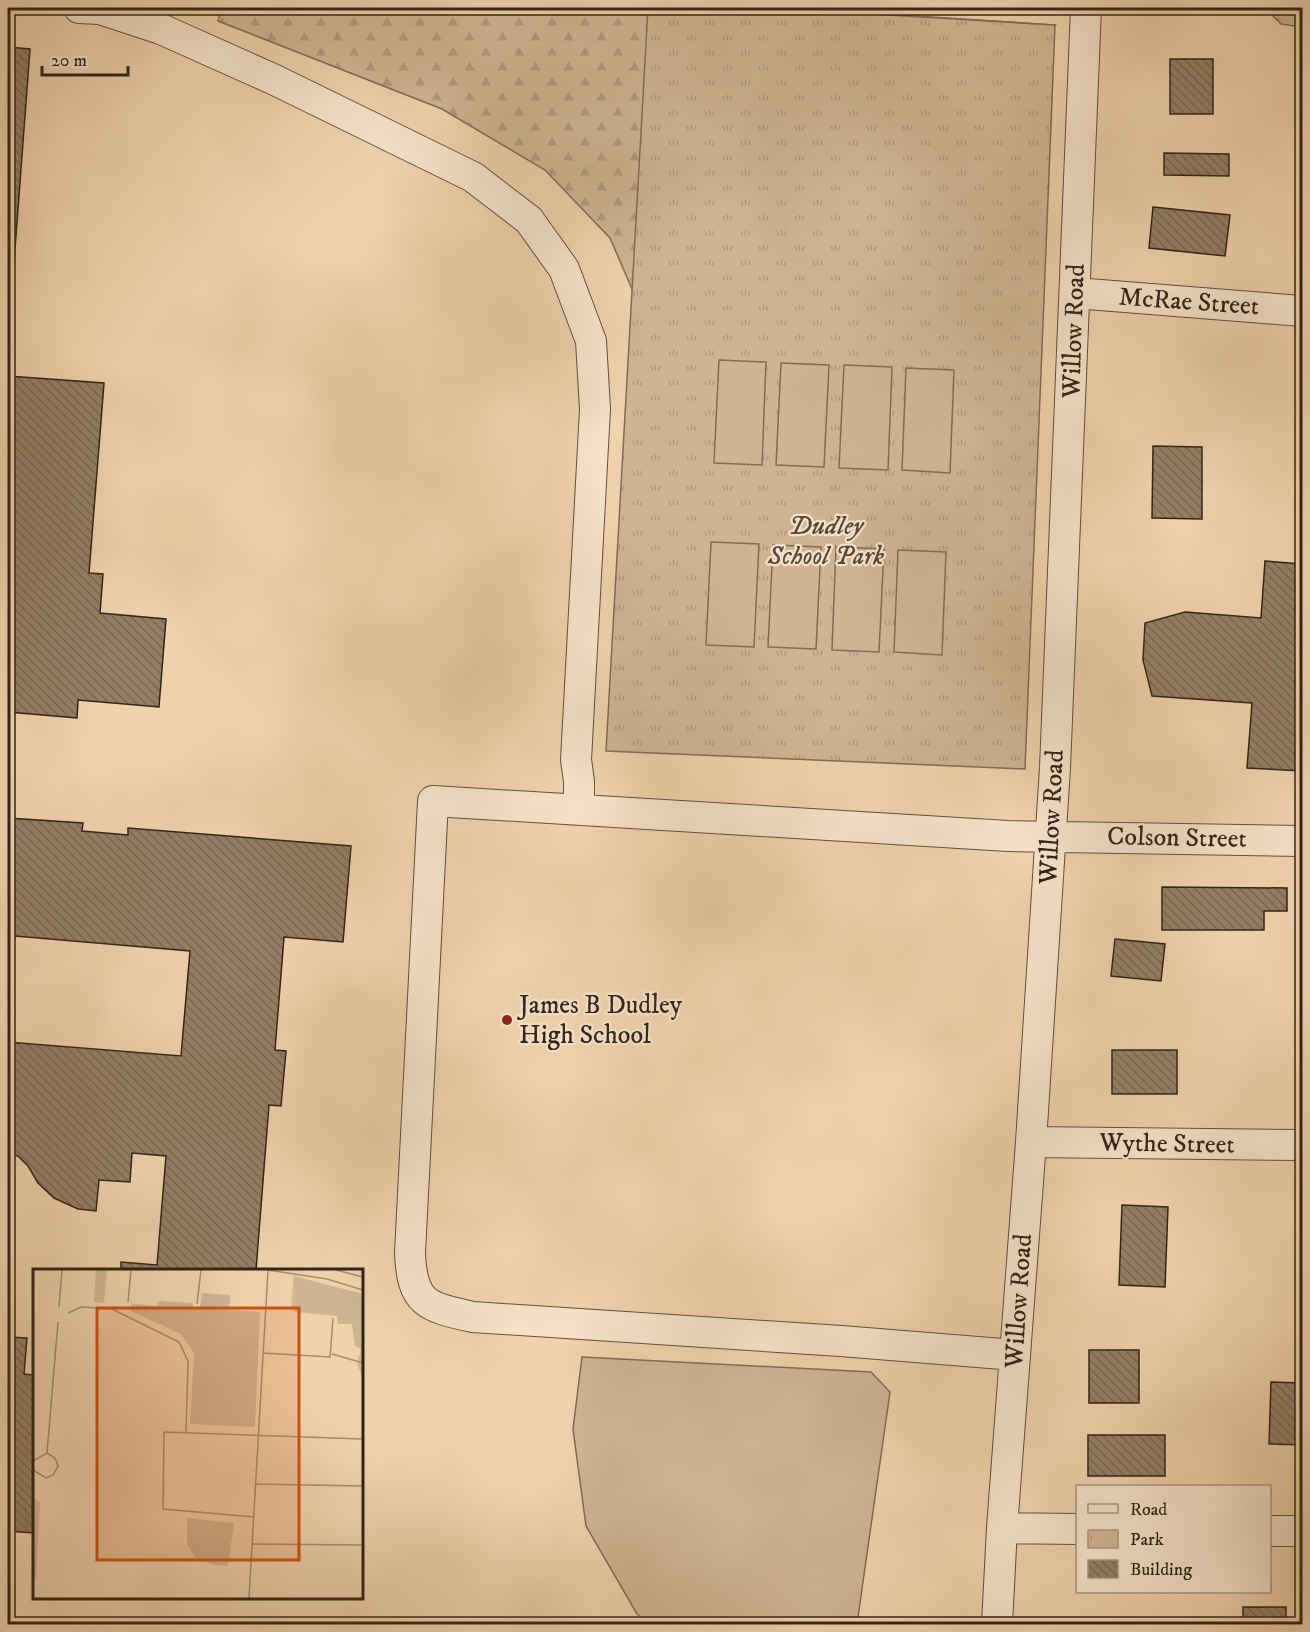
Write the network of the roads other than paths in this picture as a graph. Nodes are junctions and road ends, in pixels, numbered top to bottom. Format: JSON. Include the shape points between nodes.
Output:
{"nodes":[{"id":1,"x":79,"y":8,"type":"edge"},
{"id":2,"x":1086,"y":8,"type":"edge"},
{"id":3,"x":1075,"y":293,"type":"junction"},
{"id":4,"x":1302,"y":311,"type":"edge"},
{"id":5,"x":579,"y":809,"type":"junction"},
{"id":6,"x":1052,"y":837,"type":"junction"},
{"id":7,"x":1302,"y":841,"type":"edge"},
{"id":8,"x":1031,"y":1142,"type":"junction"},
{"id":9,"x":1302,"y":1146,"type":"edge"},
{"id":10,"x":1015,"y":1355,"type":"junction"},
{"id":11,"x":1002,"y":1528,"type":"junction"},
{"id":12,"x":1076,"y":1529,"type":"edge"},
{"id":13,"x":1271,"y":1531,"type":"edge"},
{"id":14,"x":1302,"y":1531,"type":"edge"},
{"id":15,"x":997,"y":1624,"type":"edge"}],
"edges":[{"from":1,"to":5,"type":"street","via":[[99,9],[161,29],[473,177],[529,220],[564,269],[591,341],[595,409],[577,748]]},
{"from":2,"to":3,"type":"street","name":"Willow Road"},
{"from":3,"to":4,"type":"street","name":"McRae Street"},
{"from":3,"to":6,"type":"street","name":"Willow Road"},
{"from":5,"to":6,"type":"street","name":"Colson Street"},
{"from":5,"to":10,"type":"street","name":"Colson Street","via":[[433,801],[410,1253],[417,1292],[443,1310],[473,1317]]},
{"from":6,"to":7,"type":"street","name":"Colson Street"},
{"from":6,"to":8,"type":"street","name":"Willow Road"},
{"from":8,"to":9,"type":"street","name":"Wythe Street"},
{"from":8,"to":10,"type":"street","name":"Willow Road"},
{"from":10,"to":11,"type":"street","name":"Willow Road"},
{"from":11,"to":12,"type":"street"},
{"from":11,"to":15,"type":"street","name":"Willow Road"},
{"from":13,"to":14,"type":"street"}]}
